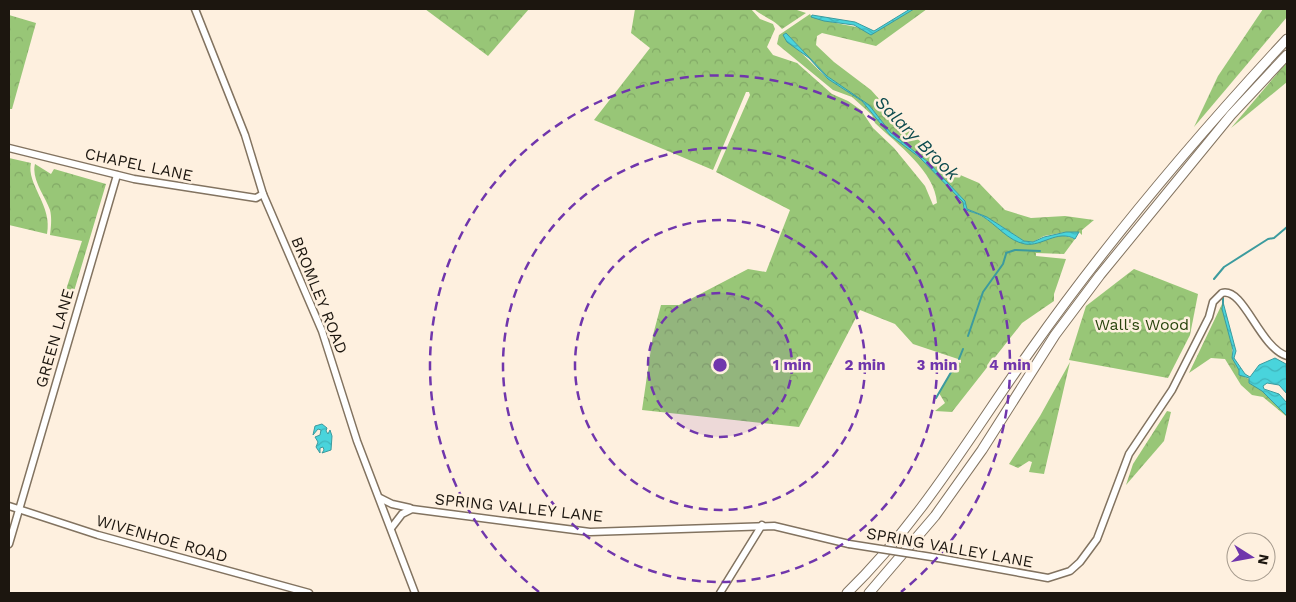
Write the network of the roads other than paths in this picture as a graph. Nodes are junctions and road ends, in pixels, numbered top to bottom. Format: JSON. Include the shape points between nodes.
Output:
{"nodes":[{"id":1,"x":195,"y":9,"type":"edge"},
{"id":2,"x":1287,"y":39,"type":"edge"},
{"id":3,"x":1287,"y":55,"type":"edge"},
{"id":4,"x":9,"y":148,"type":"edge"},
{"id":5,"x":117,"y":175,"type":"junction"},
{"id":6,"x":263,"y":194,"type":"junction"},
{"id":7,"x":1287,"y":356,"type":"edge"},
{"id":8,"x":380,"y":498,"type":"junction"},
{"id":9,"x":9,"y":506,"type":"edge"},
{"id":10,"x":412,"y":509,"type":"junction"},
{"id":11,"x":18,"y":510,"type":"junction"},
{"id":12,"x":762,"y":525,"type":"junction"},
{"id":13,"x":392,"y":527,"type":"junction"},
{"id":14,"x":9,"y":544,"type":"edge"},
{"id":15,"x":309,"y":593,"type":"edge"},
{"id":16,"x":415,"y":593,"type":"edge"},
{"id":17,"x":720,"y":593,"type":"edge"},
{"id":18,"x":847,"y":593,"type":"edge"},
{"id":19,"x":869,"y":593,"type":"edge"}],
"edges":[{"from":1,"to":6,"type":"street","name":"BROMLEY ROAD","via":[[244,134]]},
{"from":2,"to":18,"type":"highway","via":[[1214,117],[1081,282],[925,505]]},
{"from":3,"to":19,"type":"highway","via":[[1231,115],[1100,275],[1055,335],[982,450],[935,516]]},
{"from":4,"to":5,"type":"street","name":"CHAPEL LANE"},
{"from":5,"to":6,"type":"street","name":"CHAPEL LANE","via":[[256,198]]},
{"from":5,"to":11,"type":"street","name":"GREEN LANE"},
{"from":6,"to":8,"type":"street","name":"BROMLEY ROAD","via":[[310,301]]},
{"from":7,"to":12,"type":"street","name":"SPRING VALLEY LANE","bridge":true,"via":[[1279,352],[1255,326],[1239,298],[1231,293],[1222,293],[1213,302],[1209,317],[1172,390],[1130,454],[1097,539],[1070,571],[1048,578],[849,544]]},
{"from":8,"to":10,"type":"street","name":"SPRING VALLEY LANE"},
{"from":8,"to":13,"type":"street","name":"BROMLEY ROAD"},
{"from":9,"to":11,"type":"street","name":"WIVENHOE ROAD"},
{"from":10,"to":12,"type":"street","name":"SPRING VALLEY LANE","via":[[590,532]]},
{"from":10,"to":13,"type":"street","name":"SPRING VALLEY LANE","via":[[402,514]]},
{"from":11,"to":14,"type":"street","name":"GREEN LANE"},
{"from":11,"to":15,"type":"street","name":"WIVENHOE ROAD"},
{"from":12,"to":17,"type":"street"},
{"from":13,"to":16,"type":"street","name":"BROMLEY ROAD"}]}
